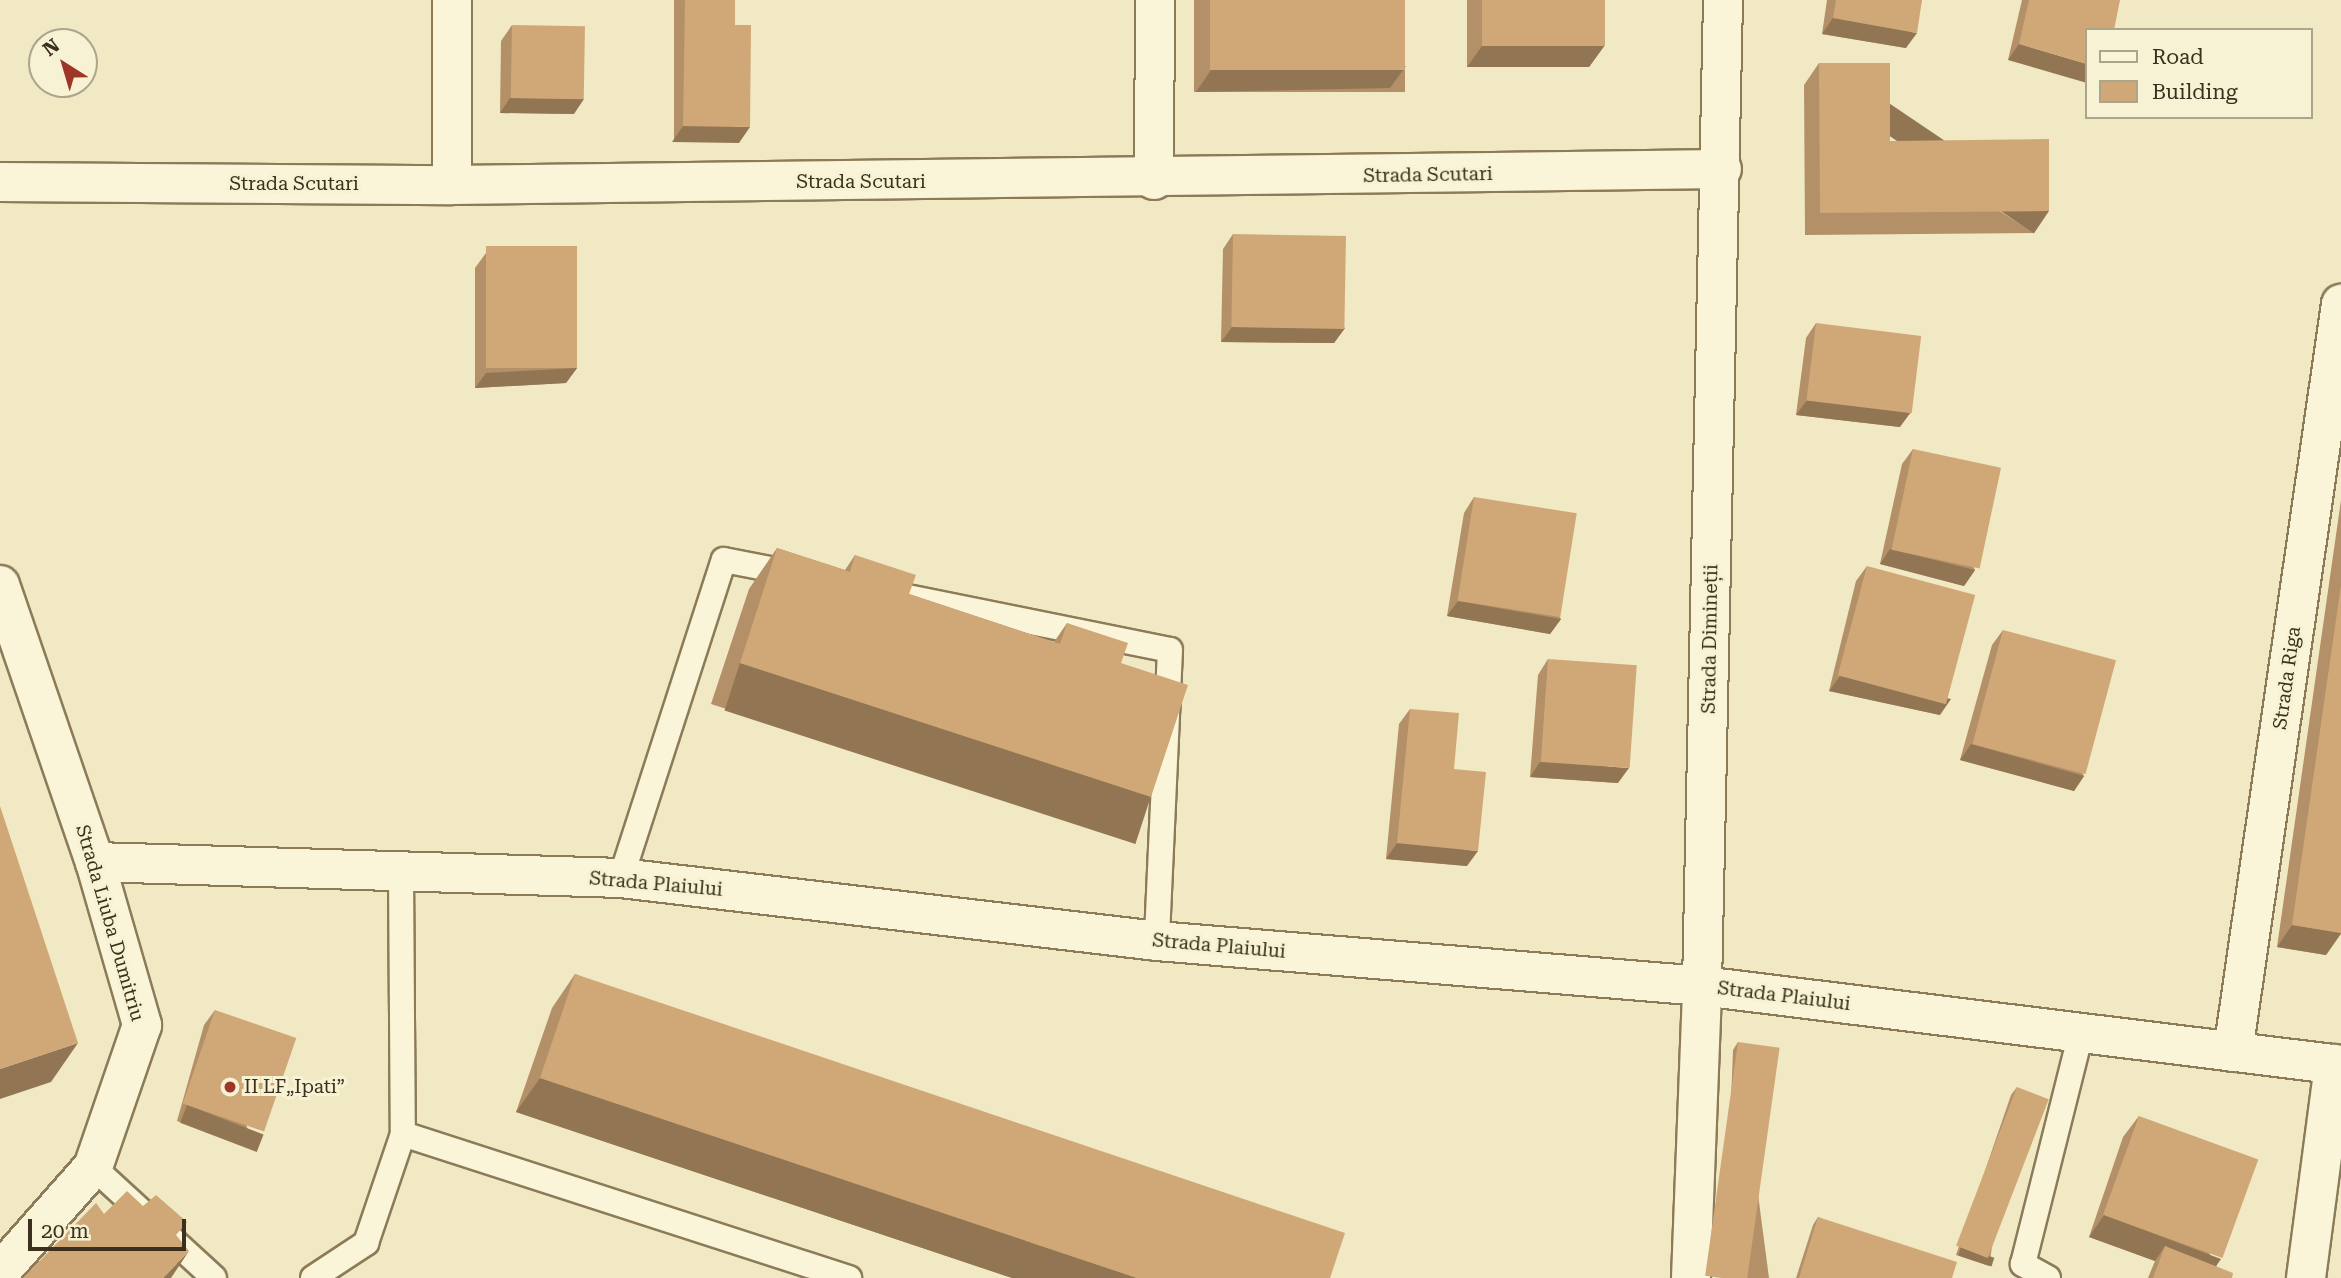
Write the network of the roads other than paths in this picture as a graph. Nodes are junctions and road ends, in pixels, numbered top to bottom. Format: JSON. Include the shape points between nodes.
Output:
{"nodes":[{"id":1,"x":452,"y":0,"type":"edge"},
{"id":2,"x":1155,"y":0,"type":"edge"},
{"id":3,"x":1723,"y":0,"type":"edge"},
{"id":4,"x":1722,"y":169,"type":"junction"},
{"id":5,"x":1154,"y":180,"type":"junction"},
{"id":6,"x":0,"y":181,"type":"edge"},
{"id":7,"x":452,"y":185,"type":"junction"},
{"id":8,"x":2341,"y":304,"type":"edge"},
{"id":9,"x":819,"y":579,"type":"edge"},
{"id":10,"x":0,"y":585,"type":"edge"},
{"id":11,"x":873,"y":590,"type":"edge"},
{"id":12,"x":95,"y":862,"type":"junction"},
{"id":13,"x":401,"y":873,"type":"junction"},
{"id":14,"x":621,"y":878,"type":"junction"},
{"id":15,"x":1157,"y":941,"type":"junction"},
{"id":16,"x":1702,"y":986,"type":"junction"},
{"id":17,"x":2081,"y":1033,"type":"junction"},
{"id":18,"x":2233,"y":1052,"type":"junction"},
{"id":19,"x":2338,"y":1064,"type":"edge"},
{"id":20,"x":403,"y":1133,"type":"junction"},
{"id":21,"x":93,"y":1167,"type":"junction"},
{"id":22,"x":0,"y":1272,"type":"edge"},
{"id":23,"x":214,"y":1278,"type":"edge"},
{"id":24,"x":313,"y":1278,"type":"edge"},
{"id":25,"x":849,"y":1278,"type":"edge"},
{"id":26,"x":1691,"y":1278,"type":"edge"},
{"id":27,"x":2048,"y":1278,"type":"edge"},
{"id":28,"x":2305,"y":1278,"type":"edge"}],
"edges":[{"from":1,"to":7,"type":"street"},
{"from":2,"to":5,"type":"street"},
{"from":3,"to":4,"type":"street","name":"Strada Dimineții"},
{"from":4,"to":5,"type":"street","name":"Strada Scutari"},
{"from":4,"to":16,"type":"street","name":"Strada Dimineții"},
{"from":5,"to":7,"type":"street","name":"Strada Scutari"},
{"from":6,"to":7,"type":"street","name":"Strada Scutari"},
{"from":8,"to":18,"type":"street","name":"Strada Riga"},
{"from":9,"to":14,"type":"lane","via":[[724,559]]},
{"from":10,"to":12,"type":"street","name":"Strada Liuba Dumitriu"},
{"from":11,"to":15,"type":"lane","via":[[1170,650]]},
{"from":12,"to":13,"type":"street","name":"Strada Plaiului"},
{"from":12,"to":21,"type":"street","name":"Strada Liuba Dumitriu","via":[[142,1025]]},
{"from":13,"to":14,"type":"street","name":"Strada Plaiului"},
{"from":13,"to":20,"type":"lane"},
{"from":14,"to":15,"type":"street","name":"Strada Plaiului"},
{"from":15,"to":16,"type":"street","name":"Strada Plaiului"},
{"from":16,"to":17,"type":"street","name":"Strada Plaiului"},
{"from":16,"to":26,"type":"street","name":"Strada Dimineții"},
{"from":17,"to":18,"type":"street","name":"Strada Plaiului"},
{"from":17,"to":27,"type":"lane","via":[[2023,1264]]},
{"from":18,"to":19,"type":"street","name":"Strada Plaiului"},
{"from":19,"to":28,"type":"street"},
{"from":20,"to":24,"type":"lane","via":[[366,1243]]},
{"from":20,"to":25,"type":"lane"},
{"from":21,"to":22,"type":"street","name":"Strada Liuba Dumitriu"},
{"from":21,"to":23,"type":"lane"}]}
